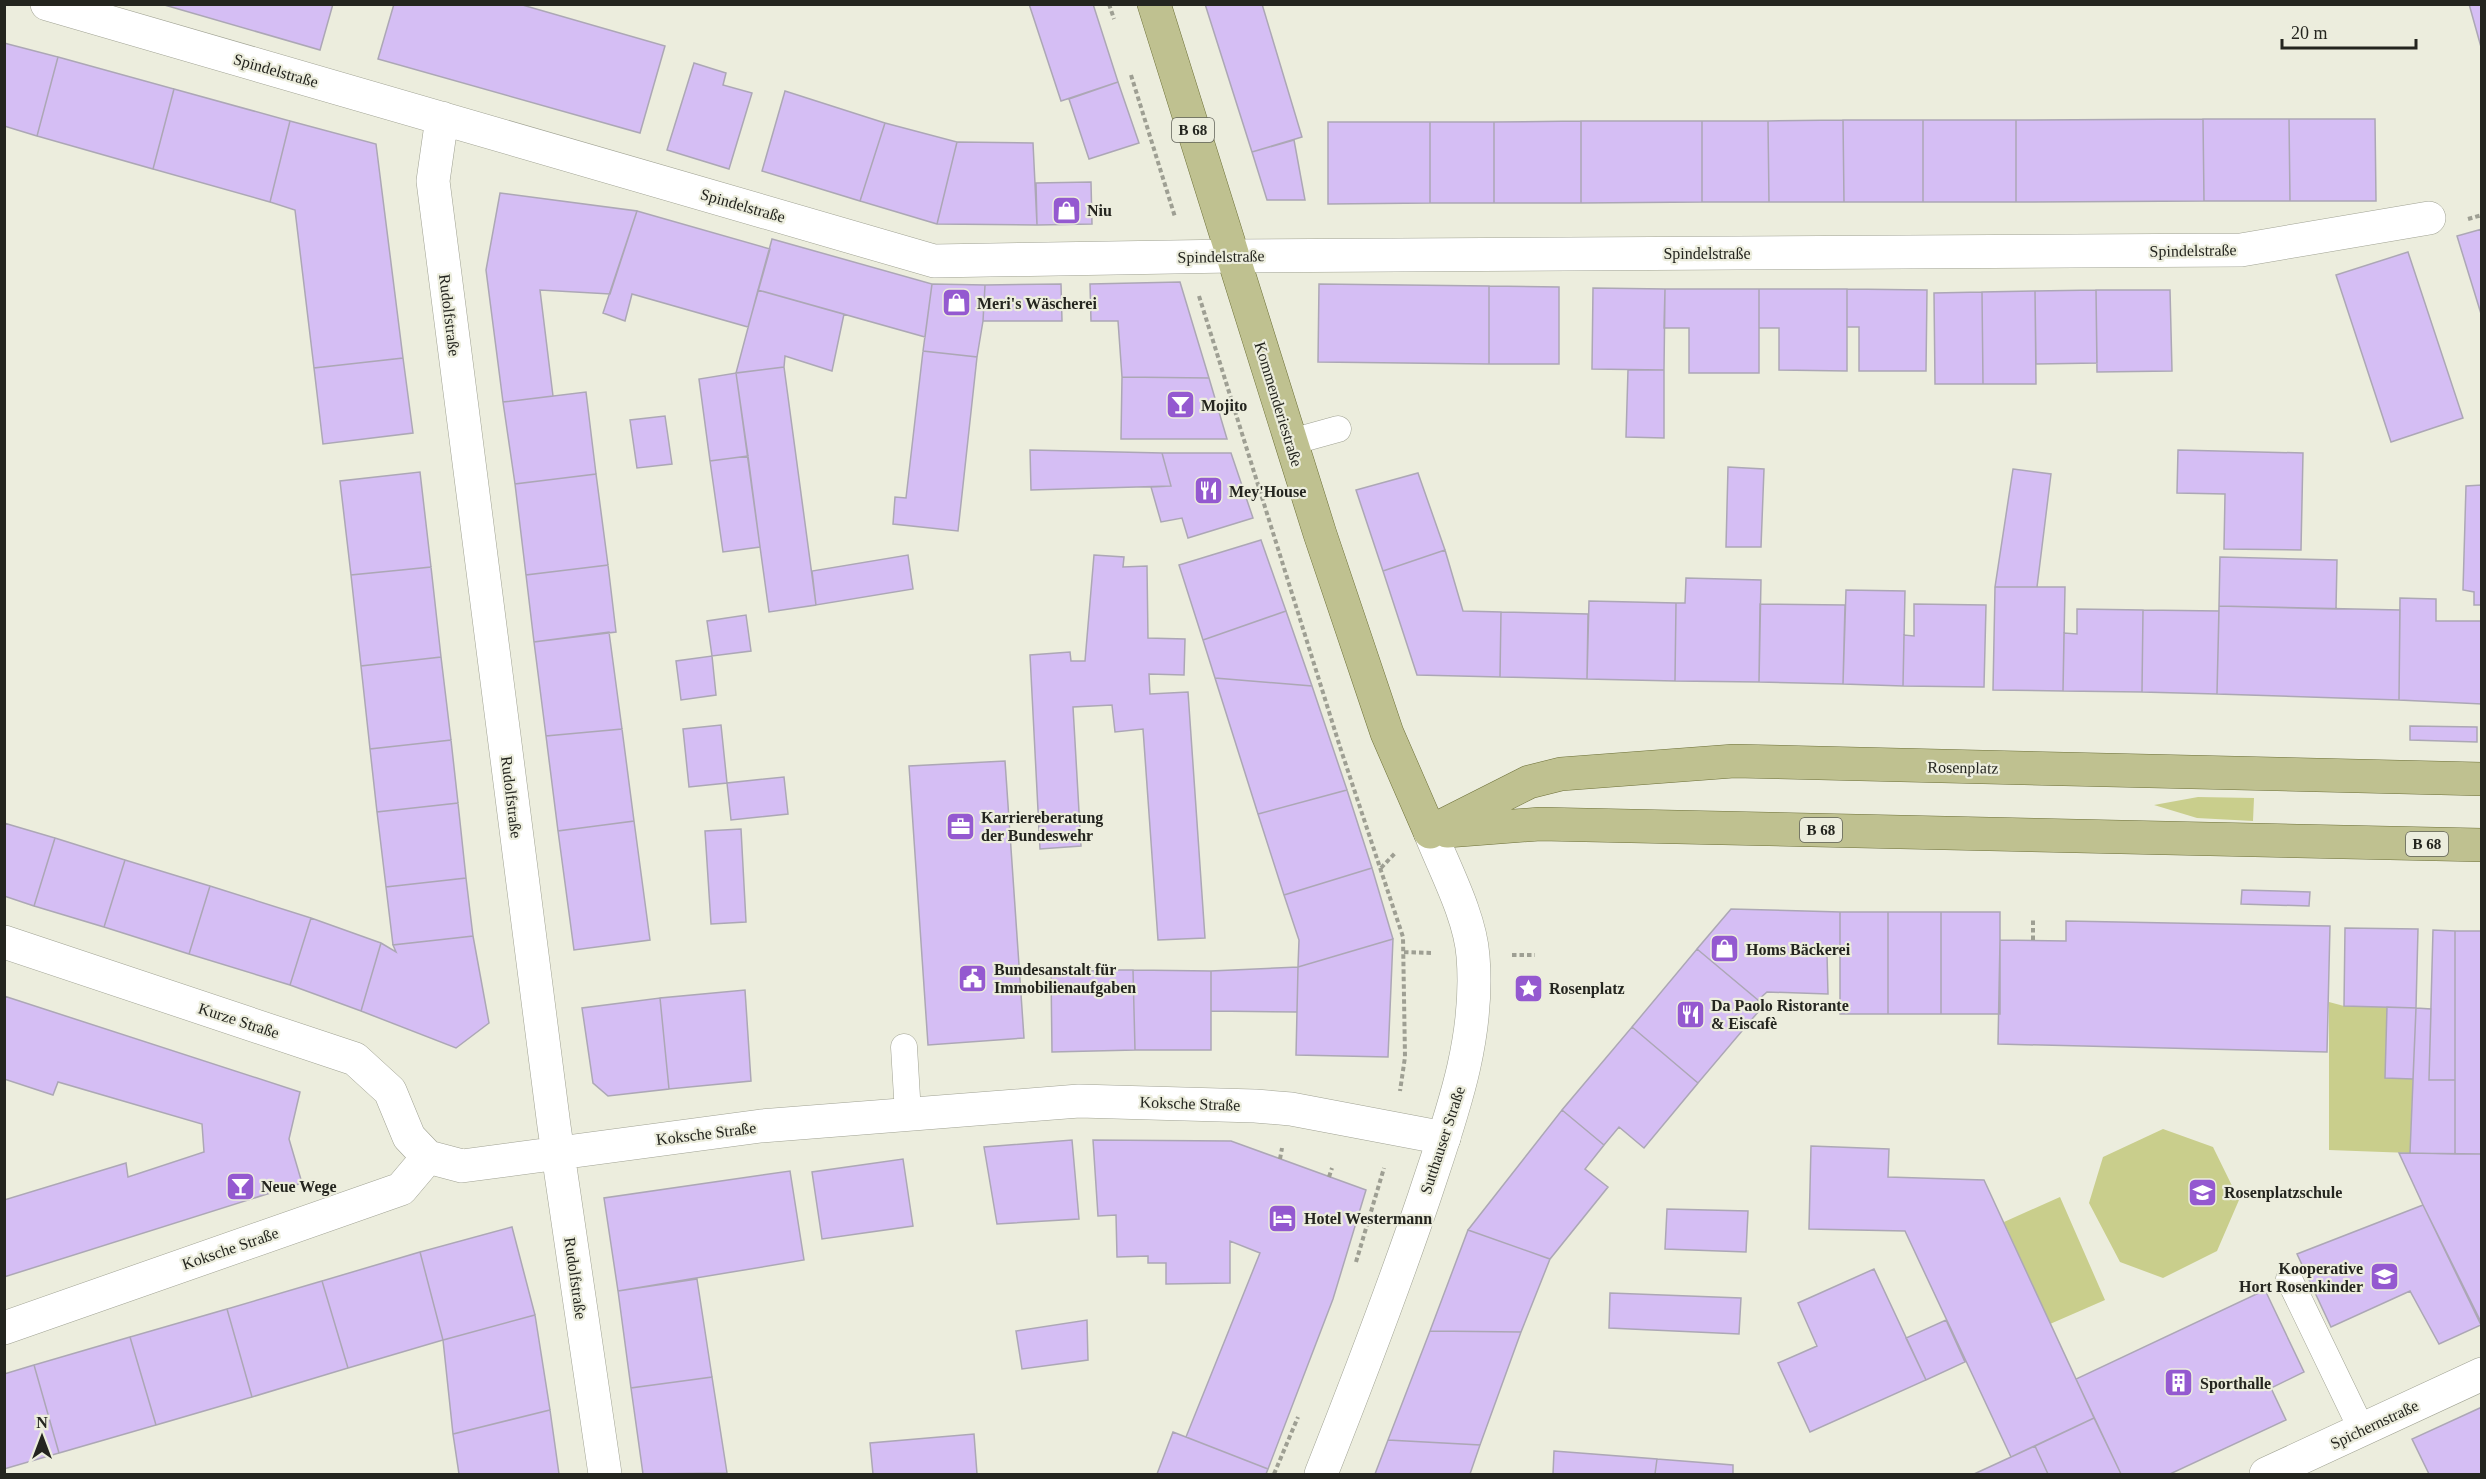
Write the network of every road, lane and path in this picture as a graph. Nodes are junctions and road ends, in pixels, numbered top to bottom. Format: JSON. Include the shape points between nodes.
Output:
{"nodes":[{"id":1,"x":47,"y":4,"type":"edge"},
{"id":2,"x":1109,"y":4,"type":"edge"},
{"id":3,"x":1154,"y":4,"type":"edge"},
{"id":4,"x":1116,"y":27,"type":"dead end"},
{"id":5,"x":1131,"y":73,"type":"dead end"},
{"id":6,"x":442,"y":118,"type":"junction"},
{"id":7,"x":2429,"y":218,"type":"dead end"},
{"id":8,"x":1187,"y":256,"type":"junction"},
{"id":9,"x":1232,"y":256,"type":"junction"},
{"id":10,"x":1338,"y":429,"type":"dead end"},
{"id":11,"x":1290,"y":442,"type":"junction"},
{"id":12,"x":2481,"y":778,"type":"edge"},
{"id":13,"x":1430,"y":832,"type":"junction"},
{"id":14,"x":2481,"y":845,"type":"edge"},
{"id":15,"x":2033,"y":920,"type":"dead end"},
{"id":16,"x":2033,"y":940,"type":"dead end"},
{"id":17,"x":4,"y":942,"type":"edge"},
{"id":18,"x":904,"y":1047,"type":"dead end"},
{"id":19,"x":1406,"y":1058,"type":"dead end"},
{"id":20,"x":908,"y":1114,"type":"junction"},
{"id":21,"x":1444,"y":1138,"type":"junction"},
{"id":22,"x":558,"y":1152,"type":"junction"},
{"id":23,"x":428,"y":1157,"type":"junction"},
{"id":24,"x":1332,"y":1168,"type":"dead end"},
{"id":25,"x":1329,"y":1177,"type":"dead end"},
{"id":26,"x":2289,"y":1279,"type":"dead end"},
{"id":27,"x":4,"y":1328,"type":"edge"},
{"id":28,"x":2481,"y":1374,"type":"edge"},
{"id":29,"x":2362,"y":1430,"type":"junction"},
{"id":30,"x":605,"y":1474,"type":"edge"},
{"id":31,"x":1321,"y":1474,"type":"edge"},
{"id":32,"x":2265,"y":1474,"type":"edge"}],
"edges":[{"from":1,"to":6,"type":"street","name":"Spindelstraße"},
{"from":2,"to":4,"type":"path"},
{"from":3,"to":9,"type":"main road","name":"Kommenderiestraße","number":"B 68"},
{"from":5,"to":8,"type":"path"},
{"from":6,"to":8,"type":"street","name":"Spindelstraße","via":[[934,261]]},
{"from":6,"to":22,"type":"street","name":"Rudolfstraße","via":[[433,181]]},
{"from":7,"to":9,"type":"street","name":"Spindelstraße","via":[[2241,250]]},
{"from":8,"to":9,"type":"street","name":"Spindelstraße"},
{"from":8,"to":19,"type":"path","via":[[1403,937]]},
{"from":9,"to":11,"type":"main road","name":"Kommenderiestraße","number":"B 68"},
{"from":10,"to":11,"type":"lane"},
{"from":11,"to":13,"type":"main road","name":"Kommenderiestraße","number":"B 68","via":[[1387,733]]},
{"from":12,"to":13,"type":"main road","name":"Rosenplatz","via":[[1734,761],[1561,774],[1529,782]]},
{"from":13,"to":14,"type":"main road","number":"B 68","via":[[1540,824]]},
{"from":13,"to":21,"type":"street","name":"Sutthauser Straße","via":[[1463,913],[1473,954],[1474,1008],[1466,1063]]},
{"from":15,"to":16,"type":"path"},
{"from":17,"to":23,"type":"street","name":"Kurze Straße","via":[[355,1059],[390,1091],[409,1137]]},
{"from":18,"to":20,"type":"lane"},
{"from":20,"to":21,"type":"street","name":"Koksche Straße","via":[[1079,1101],[1255,1106],[1291,1109]]},
{"from":20,"to":22,"type":"street","name":"Koksche Straße","via":[[761,1126]]},
{"from":21,"to":31,"type":"street","name":"Sutthauser Straße","via":[[1384,1315]]},
{"from":22,"to":23,"type":"street","name":"Koksche Straße","via":[[462,1166]]},
{"from":22,"to":30,"type":"street","name":"Rudolfstraße"},
{"from":23,"to":27,"type":"street","name":"Koksche Straße","via":[[400,1189]]},
{"from":24,"to":25,"type":"path"},
{"from":26,"to":29,"type":"lane"},
{"from":28,"to":29,"type":"street","name":"Spichernstraße"},
{"from":29,"to":32,"type":"street","name":"Spichernstraße"}]}
